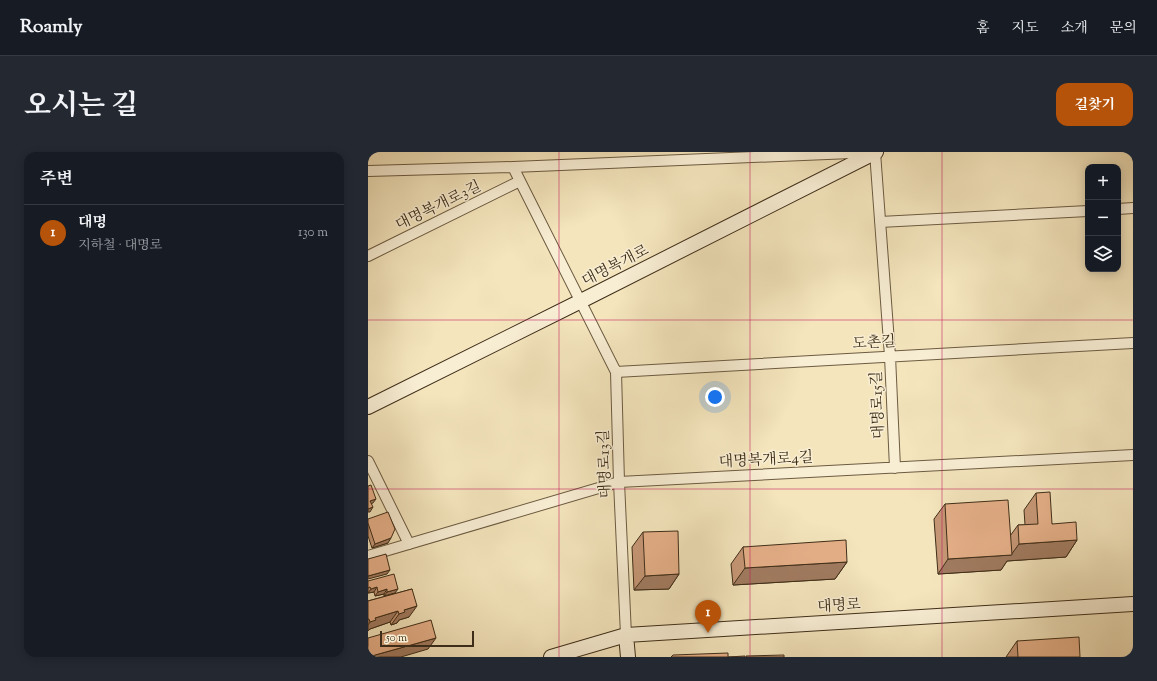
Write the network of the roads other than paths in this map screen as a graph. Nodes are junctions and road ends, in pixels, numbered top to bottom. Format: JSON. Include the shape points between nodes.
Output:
{"nodes":[{"id":1,"x":875,"y":152,"type":"edge"},
{"id":2,"x":513,"y":167,"type":"junction"},
{"id":3,"x":368,"y":170,"type":"edge"},
{"id":4,"x":520,"y":181,"type":"junction"},
{"id":5,"x":1133,"y":208,"type":"edge"},
{"id":6,"x":1121,"y":209,"type":"edge"},
{"id":7,"x":1085,"y":211,"type":"edge"},
{"id":8,"x":880,"y":222,"type":"junction"},
{"id":9,"x":368,"y":256,"type":"edge"},
{"id":10,"x":581,"y":301,"type":"junction"},
{"id":11,"x":1133,"y":343,"type":"edge"},
{"id":12,"x":890,"y":356,"type":"junction"},
{"id":13,"x":616,"y":372,"type":"junction"},
{"id":14,"x":368,"y":407,"type":"edge"},
{"id":15,"x":1133,"y":455,"type":"edge"},
{"id":16,"x":368,"y":461,"type":"edge"},
{"id":17,"x":895,"y":468,"type":"junction"},
{"id":18,"x":619,"y":482,"type":"junction"},
{"id":19,"x":409,"y":544,"type":"junction"},
{"id":20,"x":368,"y":556,"type":"edge"},
{"id":21,"x":1133,"y":604,"type":"edge"},
{"id":22,"x":626,"y":635,"type":"junction"},
{"id":23,"x":551,"y":657,"type":"edge"},
{"id":24,"x":628,"y":657,"type":"edge"}],
"edges":[{"from":1,"to":2,"type":"street"},
{"from":1,"to":8,"type":"street","name":"대명로15길"},
{"from":1,"to":10,"type":"main road","name":"대명복개로"},
{"from":2,"to":3,"type":"street"},
{"from":2,"to":4,"type":"street"},
{"from":4,"to":9,"type":"street","name":"대명복개로3길"},
{"from":4,"to":10,"type":"street"},
{"from":5,"to":6,"type":"street"},
{"from":7,"to":8,"type":"street"},
{"from":8,"to":12,"type":"street","name":"대명로15길"},
{"from":10,"to":13,"type":"street","name":"대명로13길"},
{"from":10,"to":14,"type":"main road","name":"대명복개로"},
{"from":11,"to":12,"type":"street","name":"도촌길"},
{"from":12,"to":13,"type":"street","name":"도촌길"},
{"from":12,"to":17,"type":"street","name":"대명로15길"},
{"from":13,"to":18,"type":"street","name":"대명로13길"},
{"from":15,"to":17,"type":"street","name":"대명복개로4길"},
{"from":16,"to":19,"type":"street"},
{"from":17,"to":18,"type":"street","name":"대명복개로4길"},
{"from":18,"to":19,"type":"street","name":"대명복개로4길"},
{"from":18,"to":22,"type":"street","name":"대명로13길"},
{"from":19,"to":20,"type":"street","name":"대명복개로4길"},
{"from":21,"to":22,"type":"main road","name":"대명로"},
{"from":22,"to":23,"type":"main road","name":"대명로"},
{"from":22,"to":24,"type":"main road"}]}
